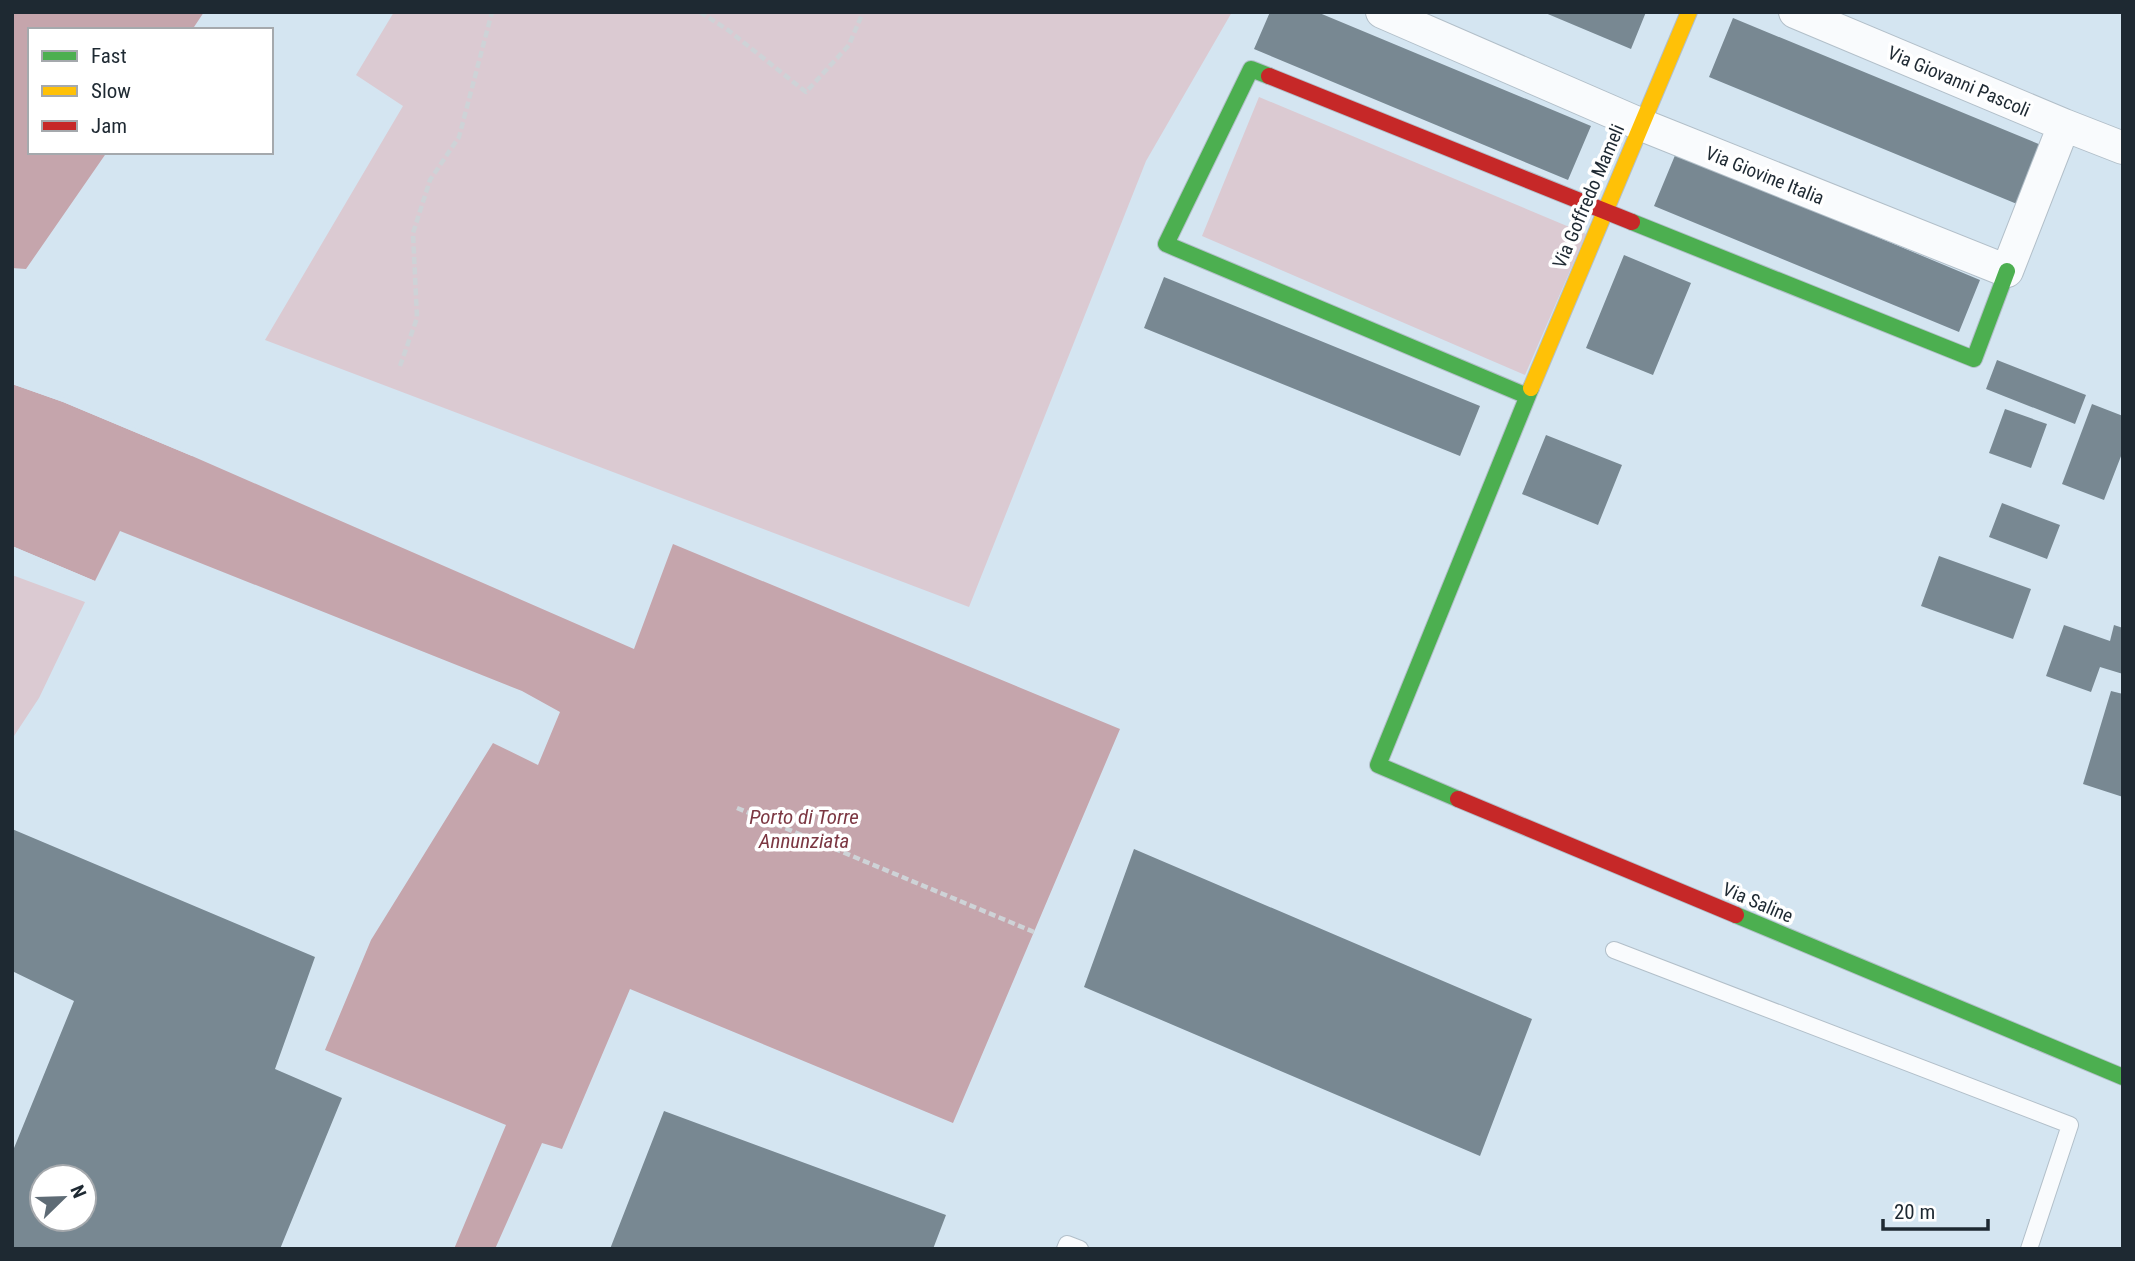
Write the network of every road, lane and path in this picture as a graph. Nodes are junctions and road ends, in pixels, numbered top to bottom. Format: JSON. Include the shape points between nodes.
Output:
{"nodes":[{"id":1,"x":492,"y":12,"type":"edge"},
{"id":2,"x":700,"y":12,"type":"edge"},
{"id":3,"x":863,"y":12,"type":"edge"},
{"id":4,"x":1382,"y":12,"type":"edge"},
{"id":5,"x":1689,"y":12,"type":"edge"},
{"id":6,"x":1795,"y":12,"type":"edge"},
{"id":7,"x":1642,"y":125,"type":"junction"},
{"id":8,"x":2064,"y":125,"type":"junction"},
{"id":9,"x":2123,"y":148,"type":"edge"},
{"id":10,"x":1605,"y":211,"type":"junction"},
{"id":11,"x":2007,"y":271,"type":"junction"},
{"id":12,"x":400,"y":366,"type":"dead end"},
{"id":13,"x":1527,"y":396,"type":"junction"},
{"id":14,"x":1378,"y":765,"type":"joint"},
{"id":15,"x":737,"y":808,"type":"dead end"},
{"id":16,"x":1034,"y":932,"type":"dead end"},
{"id":17,"x":1614,"y":950,"type":"dead end"},
{"id":18,"x":2123,"y":1077,"type":"edge"},
{"id":19,"x":1065,"y":1249,"type":"edge"},
{"id":20,"x":1080,"y":1249,"type":"edge"},
{"id":21,"x":2029,"y":1249,"type":"edge"}],
"edges":[{"from":1,"to":12,"type":"path","via":[[459,137],[430,180],[413,233],[417,318]]},
{"from":2,"to":3,"type":"path","via":[[806,92],[849,45]]},
{"from":4,"to":7,"type":"street","name":"Via Giovine Italia"},
{"from":5,"to":7,"type":"street","name":"Via Goffredo Mameli"},
{"from":6,"to":8,"type":"street","name":"Via Giovanni Pascoli"},
{"from":7,"to":10,"type":"street","name":"Via Goffredo Mameli"},
{"from":7,"to":11,"type":"street","name":"Via Giovine Italia"},
{"from":8,"to":9,"type":"street","name":"Via Giovanni Pascoli"},
{"from":8,"to":11,"type":"street"},
{"from":10,"to":11,"type":"street","via":[[1975,359]]},
{"from":10,"to":13,"type":"street","name":"Via Goffredo Mameli"},
{"from":10,"to":13,"type":"street","via":[[1251,69],[1167,244]]},
{"from":13,"to":14,"type":"street","name":"Via Goffredo Mameli"},
{"from":14,"to":18,"type":"street","name":"Via Saline"},
{"from":15,"to":16,"type":"path"},
{"from":17,"to":21,"type":"lane","via":[[2070,1125]]},
{"from":19,"to":20,"type":"lane","via":[[1067,1244]]}]}
